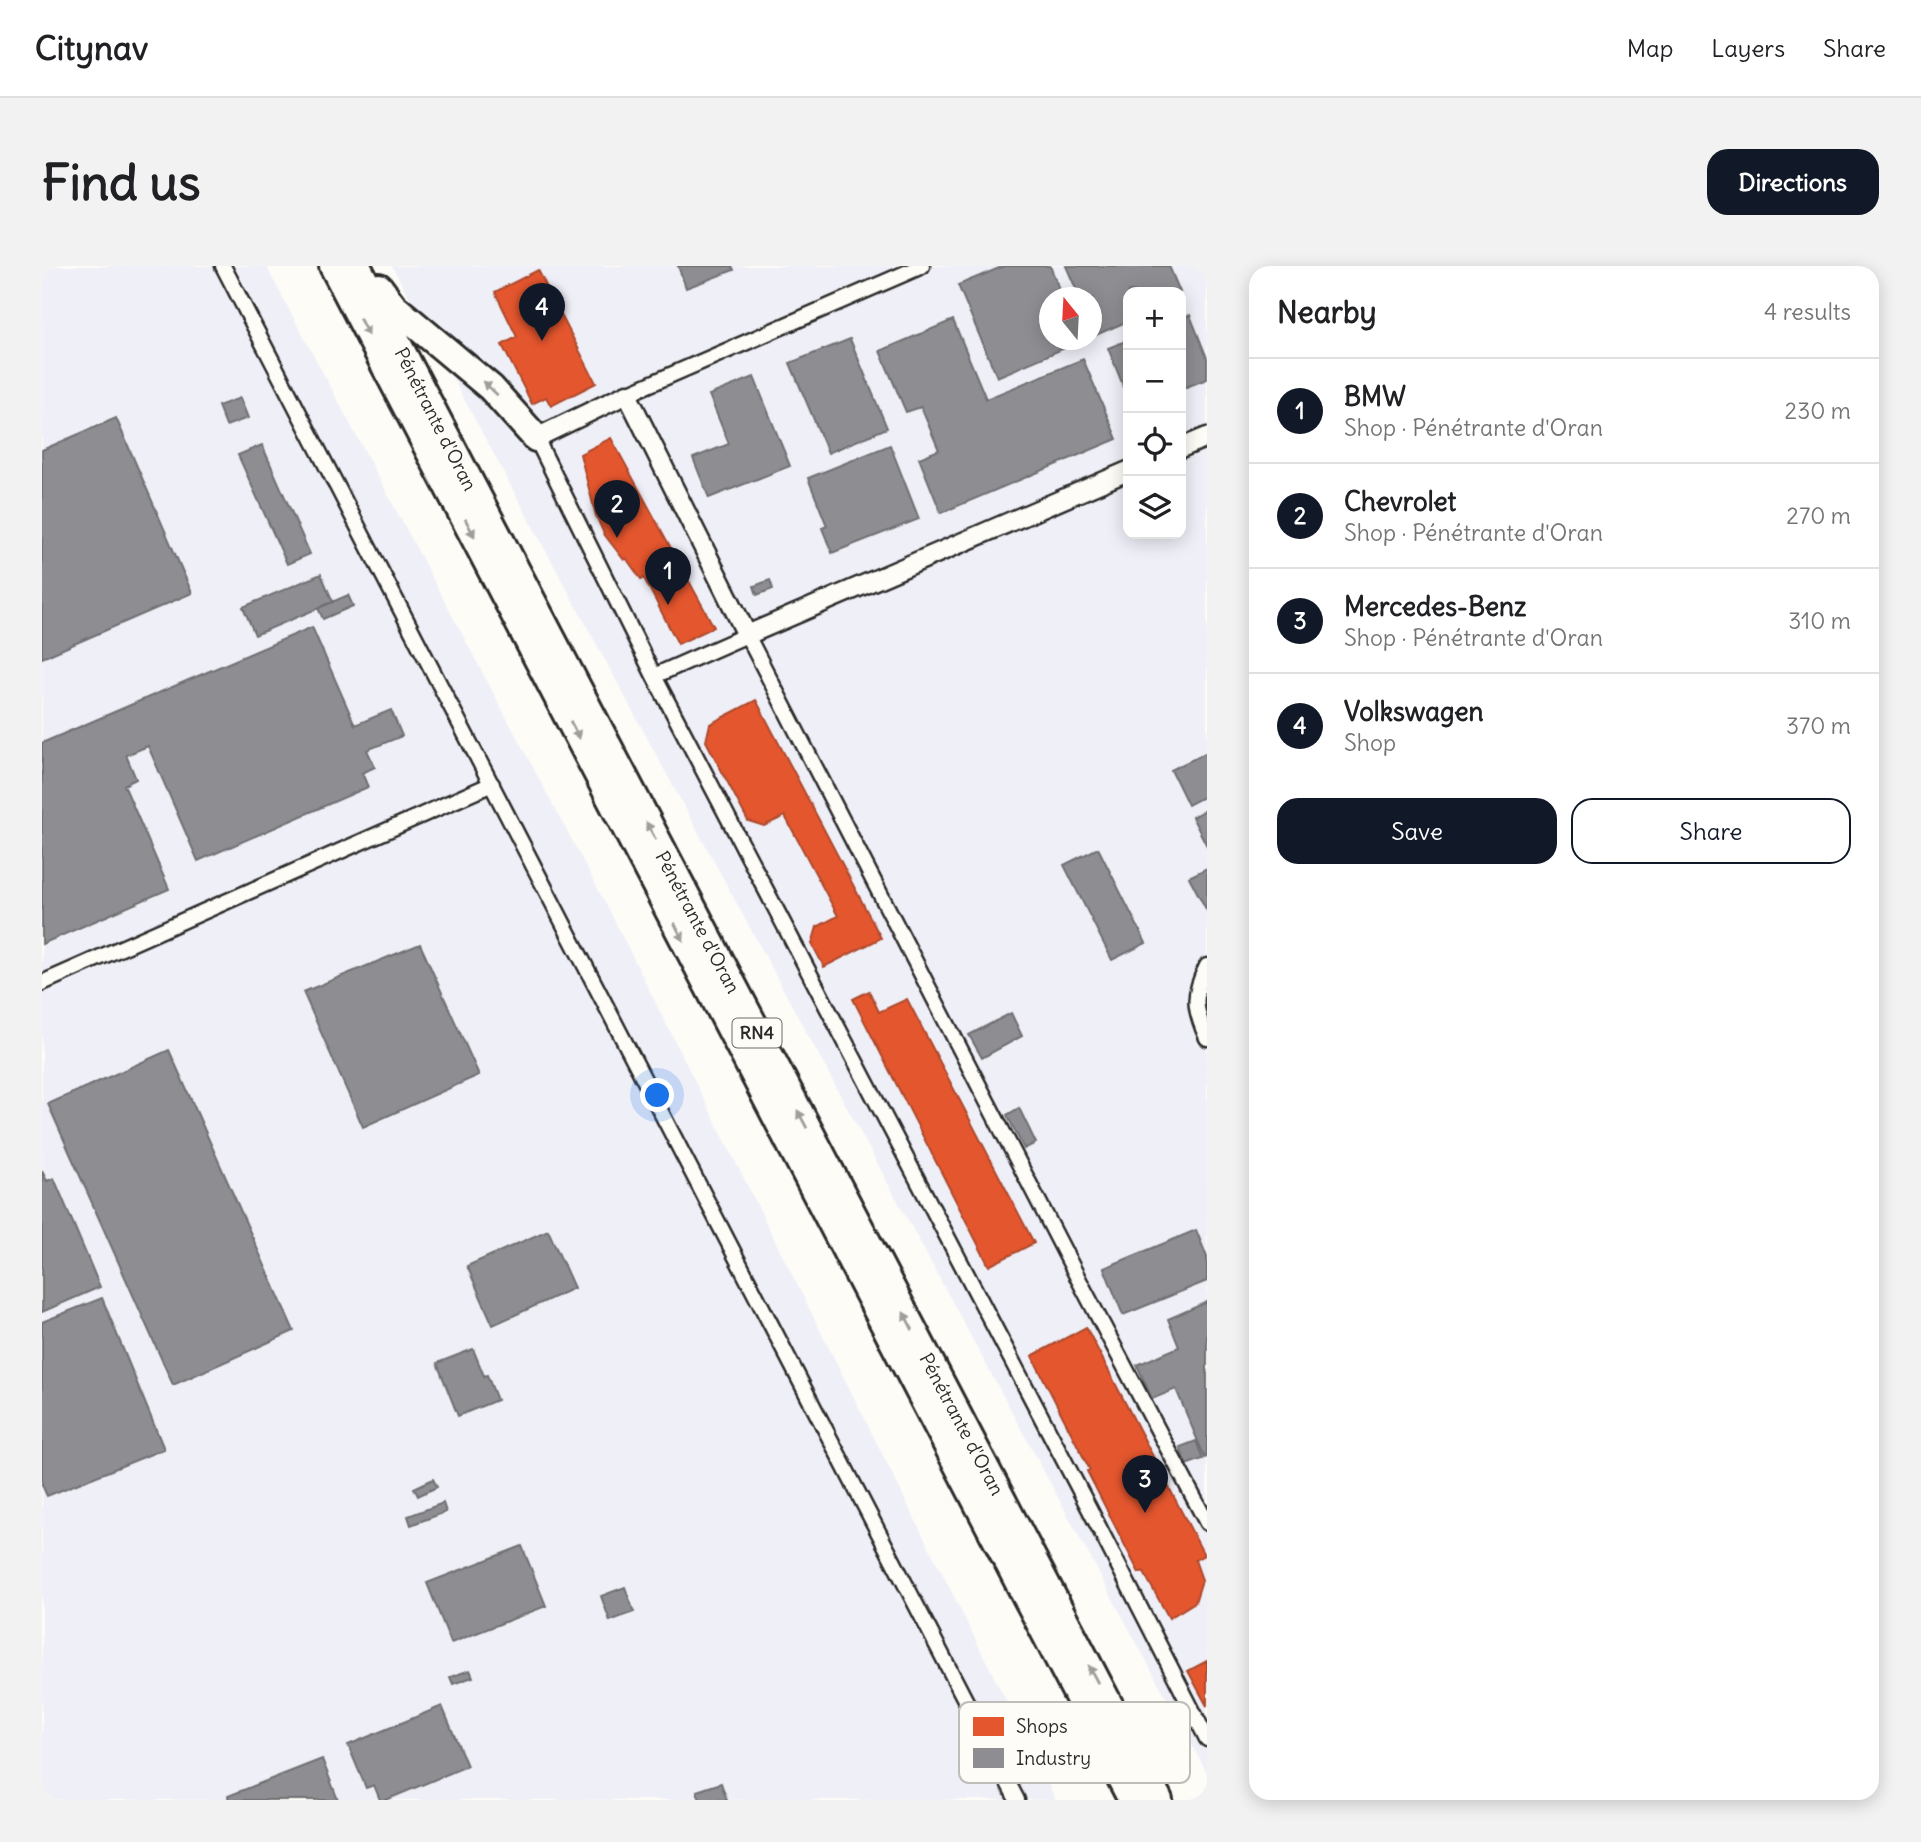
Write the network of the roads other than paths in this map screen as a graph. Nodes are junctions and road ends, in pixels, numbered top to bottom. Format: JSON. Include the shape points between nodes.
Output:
{"nodes":[{"id":1,"x":223,"y":266,"type":"edge"},
{"id":2,"x":333,"y":266,"type":"edge"},
{"id":3,"x":357,"y":266,"type":"edge"},
{"id":4,"x":364,"y":266,"type":"edge"},
{"id":5,"x":922,"y":266,"type":"edge"},
{"id":6,"x":626,"y":394,"type":"junction"},
{"id":7,"x":1207,"y":437,"type":"edge"},
{"id":8,"x":536,"y":438,"type":"junction"},
{"id":9,"x":1186,"y":446,"type":"edge"},
{"id":10,"x":1123,"y":473,"type":"edge"},
{"id":11,"x":747,"y":635,"type":"junction"},
{"id":12,"x":654,"y":676,"type":"junction"},
{"id":13,"x":492,"y":784,"type":"junction"},
{"id":14,"x":1207,"y":966,"type":"edge"},
{"id":15,"x":42,"y":983,"type":"edge"},
{"id":16,"x":1207,"y":1038,"type":"edge"},
{"id":17,"x":1207,"y":1522,"type":"edge"},
{"id":18,"x":966,"y":1702,"type":"edge"},
{"id":19,"x":1081,"y":1702,"type":"edge"},
{"id":20,"x":1107,"y":1702,"type":"edge"},
{"id":21,"x":1188,"y":1702,"type":"edge"},
{"id":22,"x":1190,"y":1706,"type":"edge"},
{"id":23,"x":1207,"y":1739,"type":"edge"},
{"id":24,"x":1008,"y":1783,"type":"edge"},
{"id":25,"x":1123,"y":1783,"type":"edge"},
{"id":26,"x":1149,"y":1783,"type":"edge"},
{"id":27,"x":1017,"y":1800,"type":"edge"},
{"id":28,"x":1132,"y":1800,"type":"edge"},
{"id":29,"x":1158,"y":1800,"type":"edge"}],
"edges":[{"from":1,"to":13,"type":"street"},
{"from":2,"to":19,"type":"highway","name":"Pénétrante d'Oran","number":"RN4","one_way":true},
{"from":20,"to":3,"type":"highway","name":"Pénétrante d'Oran","number":"RN4","one_way":true},
{"from":8,"to":4,"type":"highway","one_way":true,"via":[[491,388],[393,306]]},
{"from":5,"to":6,"type":"street"},
{"from":6,"to":8,"type":"street"},
{"from":6,"to":11,"type":"street"},
{"from":7,"to":9,"type":"street"},
{"from":8,"to":12,"type":"street"},
{"from":10,"to":11,"type":"street"},
{"from":11,"to":12,"type":"street"},
{"from":11,"to":17,"type":"street"},
{"from":12,"to":21,"type":"street"},
{"from":13,"to":15,"type":"street"},
{"from":13,"to":18,"type":"street"},
{"from":14,"to":16,"type":"street","via":[[1197,989],[1196,1012]]},
{"from":22,"to":23,"type":"street"},
{"from":24,"to":27,"type":"street"},
{"from":25,"to":28,"type":"highway","name":"Pénétrante d'Oran","number":"RN4","one_way":true},
{"from":29,"to":26,"type":"highway","name":"Pénétrante d'Oran","number":"RN4","one_way":true}]}
